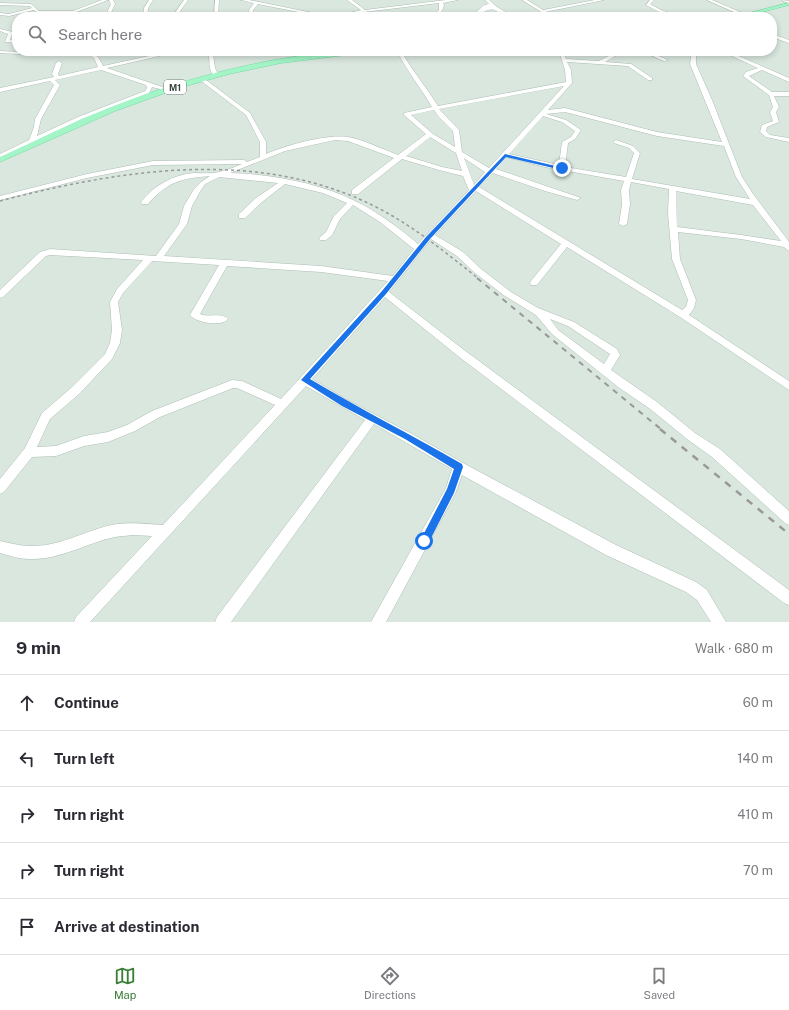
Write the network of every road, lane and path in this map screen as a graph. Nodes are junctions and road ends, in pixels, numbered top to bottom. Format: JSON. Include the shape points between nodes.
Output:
{"nodes":[{"id":1,"x":106,"y":0,"type":"edge"},
{"id":2,"x":111,"y":0,"type":"edge"},
{"id":3,"x":151,"y":0,"type":"edge"},
{"id":4,"x":186,"y":0,"type":"edge"},
{"id":5,"x":217,"y":0,"type":"edge"},
{"id":6,"x":243,"y":0,"type":"edge"},
{"id":7,"x":349,"y":0,"type":"edge"},
{"id":8,"x":449,"y":0,"type":"edge"},
{"id":9,"x":456,"y":0,"type":"edge"},
{"id":10,"x":487,"y":0,"type":"edge"},
{"id":11,"x":524,"y":0,"type":"edge"},
{"id":12,"x":602,"y":0,"type":"edge"},
{"id":13,"x":709,"y":0,"type":"edge"},
{"id":14,"x":784,"y":0,"type":"edge"},
{"id":15,"x":643,"y":1,"type":"edge"},
{"id":16,"x":650,"y":1,"type":"edge"},
{"id":17,"x":383,"y":2,"type":"dead end"},
{"id":18,"x":440,"y":2,"type":"junction"},
{"id":19,"x":257,"y":3,"type":"junction"},
{"id":20,"x":789,"y":3,"type":"edge"},
{"id":21,"x":0,"y":4,"type":"edge"},
{"id":22,"x":492,"y":5,"type":"junction"},
{"id":23,"x":387,"y":8,"type":"junction"},
{"id":24,"x":34,"y":9,"type":"junction"},
{"id":25,"x":376,"y":9,"type":"junction"},
{"id":26,"x":364,"y":11,"type":"junction"},
{"id":27,"x":542,"y":11,"type":"joint"},
{"id":28,"x":22,"y":12,"type":"edge"},
{"id":29,"x":73,"y":12,"type":"joint"},
{"id":30,"x":109,"y":12,"type":"edge"},
{"id":31,"x":146,"y":12,"type":"edge"},
{"id":32,"x":178,"y":12,"type":"edge"},
{"id":33,"x":216,"y":12,"type":"edge"},
{"id":34,"x":251,"y":12,"type":"edge"},
{"id":35,"x":305,"y":12,"type":"edge"},
{"id":36,"x":359,"y":12,"type":"edge"},
{"id":37,"x":380,"y":12,"type":"edge"},
{"id":38,"x":439,"y":12,"type":"edge"},
{"id":39,"x":478,"y":12,"type":"edge"},
{"id":40,"x":504,"y":12,"type":"edge"},
{"id":41,"x":660,"y":12,"type":"edge"},
{"id":42,"x":738,"y":12,"type":"edge"},
{"id":43,"x":756,"y":12,"type":"edge"},
{"id":44,"x":0,"y":14,"type":"edge"},
{"id":45,"x":12,"y":14,"type":"edge"},
{"id":46,"x":0,"y":30,"type":"edge"},
{"id":47,"x":12,"y":36,"type":"edge"},
{"id":48,"x":777,"y":37,"type":"edge"},
{"id":49,"x":8,"y":38,"type":"junction"},
{"id":50,"x":12,"y":42,"type":"edge"},
{"id":51,"x":789,"y":42,"type":"edge"},
{"id":52,"x":0,"y":52,"type":"edge"},
{"id":53,"x":12,"y":53,"type":"edge"},
{"id":54,"x":96,"y":56,"type":"edge"},
{"id":55,"x":142,"y":56,"type":"edge"},
{"id":56,"x":156,"y":56,"type":"edge"},
{"id":57,"x":211,"y":56,"type":"edge"},
{"id":58,"x":301,"y":56,"type":"edge"},
{"id":59,"x":402,"y":56,"type":"edge"},
{"id":60,"x":563,"y":56,"type":"edge"},
{"id":61,"x":568,"y":56,"type":"edge"},
{"id":62,"x":612,"y":56,"type":"edge"},
{"id":63,"x":656,"y":56,"type":"edge"},
{"id":64,"x":694,"y":56,"type":"edge"},
{"id":65,"x":734,"y":56,"type":"edge"},
{"id":66,"x":142,"y":59,"type":"junction"},
{"id":67,"x":666,"y":60,"type":"dead end"},
{"id":68,"x":60,"y":62,"type":"dead end"},
{"id":69,"x":601,"y":62,"type":"junction"},
{"id":70,"x":101,"y":68,"type":"junction"},
{"id":71,"x":761,"y":69,"type":"junction"},
{"id":72,"x":216,"y":75,"type":"junction"},
{"id":73,"x":789,"y":76,"type":"edge"},
{"id":74,"x":54,"y":78,"type":"junction"},
{"id":75,"x":782,"y":78,"type":"junction"},
{"id":76,"x":202,"y":79,"type":"junction"},
{"id":77,"x":650,"y":79,"type":"dead end"},
{"id":78,"x":789,"y":80,"type":"edge"},
{"id":79,"x":569,"y":82,"type":"junction"},
{"id":80,"x":148,"y":84,"type":"junction"},
{"id":81,"x":0,"y":90,"type":"edge"},
{"id":82,"x":166,"y":90,"type":"junction"},
{"id":83,"x":771,"y":94,"type":"junction"},
{"id":84,"x":789,"y":94,"type":"edge"},
{"id":85,"x":435,"y":108,"type":"junction"},
{"id":86,"x":542,"y":113,"type":"junction"},
{"id":87,"x":430,"y":134,"type":"junction"},
{"id":88,"x":32,"y":140,"type":"junction"},
{"id":89,"x":789,"y":140,"type":"edge"},
{"id":90,"x":616,"y":142,"type":"dead end"},
{"id":91,"x":727,"y":145,"type":"junction"},
{"id":92,"x":459,"y":151,"type":"junction"},
{"id":93,"x":0,"y":156,"type":"edge"},
{"id":94,"x":505,"y":156,"type":"junction"},
{"id":95,"x":400,"y":157,"type":"junction"},
{"id":96,"x":260,"y":159,"type":"junction"},
{"id":97,"x":0,"y":160,"type":"edge"},
{"id":98,"x":562,"y":168,"type":"junction"},
{"id":99,"x":491,"y":171,"type":"junction"},
{"id":100,"x":217,"y":174,"type":"junction"},
{"id":101,"x":466,"y":174,"type":"junction"},
{"id":102,"x":627,"y":179,"type":"junction"},
{"id":103,"x":284,"y":182,"type":"junction"},
{"id":104,"x":673,"y":188,"type":"junction"},
{"id":105,"x":473,"y":189,"type":"junction"},
{"id":106,"x":355,"y":192,"type":"dead end"},
{"id":107,"x":0,"y":198,"type":"edge"},
{"id":108,"x":577,"y":198,"type":"dead end"},
{"id":109,"x":145,"y":202,"type":"dead end"},
{"id":110,"x":351,"y":203,"type":"junction"},
{"id":111,"x":757,"y":203,"type":"junction"},
{"id":112,"x":242,"y":216,"type":"dead end"},
{"id":113,"x":623,"y":224,"type":"dead end"},
{"id":114,"x":673,"y":229,"type":"junction"},
{"id":115,"x":431,"y":236,"type":"junction"},
{"id":116,"x":323,"y":238,"type":"dead end"},
{"id":117,"x":566,"y":243,"type":"junction"},
{"id":118,"x":788,"y":247,"type":"edge"},
{"id":119,"x":419,"y":249,"type":"junction"},
{"id":120,"x":154,"y":259,"type":"junction"},
{"id":121,"x":224,"y":263,"type":"junction"},
{"id":122,"x":395,"y":279,"type":"junction"},
{"id":123,"x":534,"y":283,"type":"dead end"},
{"id":124,"x":384,"y":292,"type":"junction"},
{"id":125,"x":0,"y":295,"type":"edge"},
{"id":126,"x":534,"y":310,"type":"junction"},
{"id":127,"x":683,"y":315,"type":"junction"},
{"id":128,"x":223,"y":319,"type":"dead end"},
{"id":129,"x":604,"y":371,"type":"junction"},
{"id":130,"x":305,"y":380,"type":"junction"},
{"id":131,"x":789,"y":386,"type":"edge"},
{"id":132,"x":283,"y":404,"type":"junction"},
{"id":133,"x":372,"y":418,"type":"junction"},
{"id":134,"x":30,"y":452,"type":"junction"},
{"id":135,"x":459,"y":467,"type":"junction"},
{"id":136,"x":0,"y":488,"type":"edge"},
{"id":137,"x":789,"y":519,"type":"edge"},
{"id":138,"x":164,"y":531,"type":"junction"},
{"id":139,"x":0,"y":547,"type":"edge"},
{"id":140,"x":789,"y":598,"type":"edge"},
{"id":141,"x":81,"y":622,"type":"edge"},
{"id":142,"x":222,"y":622,"type":"edge"},
{"id":143,"x":378,"y":622,"type":"edge"},
{"id":144,"x":719,"y":622,"type":"edge"}],
"edges":[{"from":1,"to":29,"type":"street"},
{"from":2,"to":30,"type":"street","via":[[113,4]]},
{"from":3,"to":31,"type":"street"},
{"from":4,"to":32,"type":"street"},
{"from":5,"to":33,"type":"street"},
{"from":6,"to":19,"type":"street"},
{"from":7,"to":26,"type":"street"},
{"from":8,"to":9,"type":"street"},
{"from":8,"to":18,"type":"street"},
{"from":10,"to":22,"type":"street"},
{"from":11,"to":27,"type":"street"},
{"from":12,"to":27,"type":"street"},
{"from":13,"to":42,"type":"street"},
{"from":14,"to":20,"type":"street"},
{"from":15,"to":16,"type":"street"},
{"from":16,"to":41,"type":"street","via":[[648,5]]},
{"from":17,"to":23,"type":"street"},
{"from":18,"to":23,"type":"street"},
{"from":18,"to":38,"type":"street","via":[[442,5]]},
{"from":19,"to":34,"type":"street"},
{"from":19,"to":35,"type":"street"},
{"from":20,"to":43,"type":"main road"},
{"from":21,"to":24,"type":"street","via":[[31,5]]},
{"from":22,"to":39,"type":"street","via":[[485,6]]},
{"from":22,"to":40,"type":"street"},
{"from":23,"to":25,"type":"street"},
{"from":24,"to":28,"type":"street"},
{"from":24,"to":29,"type":"street","via":[[41,12]]},
{"from":25,"to":26,"type":"street"},
{"from":25,"to":37,"type":"street"},
{"from":26,"to":36,"type":"street"},
{"from":44,"to":45,"type":"street"},
{"from":46,"to":49,"type":"street","via":[[11,33]]},
{"from":47,"to":49,"type":"street"},
{"from":48,"to":51,"type":"street"},
{"from":49,"to":50,"type":"street","via":[[7,41]]},
{"from":52,"to":53,"type":"street"},
{"from":54,"to":70,"type":"street"},
{"from":55,"to":66,"type":"street"},
{"from":56,"to":66,"type":"street"},
{"from":57,"to":72,"type":"street","via":[[212,70]]},
{"from":58,"to":72,"type":"main road","number":"M1"},
{"from":59,"to":85,"type":"street"},
{"from":60,"to":79,"type":"street"},
{"from":61,"to":69,"type":"street"},
{"from":62,"to":69,"type":"street"},
{"from":63,"to":67,"type":"street"},
{"from":64,"to":91,"type":"street","via":[[693,64]]},
{"from":65,"to":71,"type":"street"},
{"from":66,"to":70,"type":"street"},
{"from":68,"to":74,"type":"street"},
{"from":69,"to":77,"type":"street","via":[[632,66]]},
{"from":70,"to":74,"type":"street"},
{"from":70,"to":80,"type":"street"},
{"from":71,"to":75,"type":"street"},
{"from":71,"to":83,"type":"street","via":[[746,76]]},
{"from":72,"to":76,"type":"main road","number":"M1"},
{"from":73,"to":75,"type":"street"},
{"from":74,"to":81,"type":"street"},
{"from":74,"to":88,"type":"street","via":[[57,84],[38,119]]},
{"from":75,"to":78,"type":"street"},
{"from":76,"to":82,"type":"main road","number":"M1"},
{"from":76,"to":96,"type":"street","via":[[248,114],[263,142]]},
{"from":79,"to":85,"type":"street"},
{"from":79,"to":86,"type":"street"},
{"from":80,"to":82,"type":"street"},
{"from":80,"to":88,"type":"street","via":[[148,92]]},
{"from":82,"to":97,"type":"main road","number":"M1","via":[[99,115]]},
{"from":83,"to":84,"type":"street"},
{"from":83,"to":89,"type":"street","via":[[776,107],[773,114],[777,120],[764,126],[763,132],[768,136]]},
{"from":85,"to":87,"type":"street","via":[[406,115]]},
{"from":85,"to":92,"type":"street","via":[[457,133]]},
{"from":86,"to":91,"type":"street","via":[[565,110],[657,134]]},
{"from":86,"to":94,"type":"street"},
{"from":86,"to":98,"type":"street","via":[[564,121],[578,130],[573,138],[565,142]]},
{"from":87,"to":92,"type":"street"},
{"from":87,"to":95,"type":"street"},
{"from":88,"to":93,"type":"street"},
{"from":90,"to":102,"type":"street","via":[[637,151]]},
{"from":91,"to":111,"type":"street","via":[[739,177]]},
{"from":92,"to":99,"type":"street"},
{"from":92,"to":101,"type":"street"},
{"from":94,"to":98,"type":"street"},
{"from":94,"to":99,"type":"street"},
{"from":95,"to":96,"type":"street","via":[[343,138],[286,148]]},
{"from":95,"to":101,"type":"street"},
{"from":95,"to":106,"type":"street"},
{"from":96,"to":100,"type":"street"},
{"from":96,"to":107,"type":"street","via":[[153,163],[87,176]]},
{"from":98,"to":102,"type":"street"},
{"from":99,"to":105,"type":"street"},
{"from":99,"to":108,"type":"street"},
{"from":100,"to":103,"type":"street"},
{"from":100,"to":109,"type":"street","via":[[173,180]]},
{"from":100,"to":120,"type":"street","via":[[198,189],[188,206],[183,224]]},
{"from":101,"to":105,"type":"street"},
{"from":102,"to":104,"type":"street"},
{"from":102,"to":113,"type":"street"},
{"from":103,"to":110,"type":"street","via":[[327,193]]},
{"from":103,"to":112,"type":"street"},
{"from":104,"to":111,"type":"street"},
{"from":104,"to":114,"type":"street"},
{"from":105,"to":115,"type":"street"},
{"from":105,"to":117,"type":"street"},
{"from":110,"to":116,"type":"street"},
{"from":110,"to":119,"type":"street","via":[[379,217]]},
{"from":111,"to":118,"type":"street"},
{"from":114,"to":118,"type":"street","via":[[741,237]]},
{"from":114,"to":127,"type":"street","via":[[678,265],[692,300],[690,308]]},
{"from":115,"to":119,"type":"street"},
{"from":115,"to":126,"type":"street","via":[[460,254],[508,294]]},
{"from":117,"to":123,"type":"street"},
{"from":117,"to":127,"type":"street"},
{"from":119,"to":122,"type":"street"},
{"from":120,"to":121,"type":"street"},
{"from":120,"to":125,"type":"street","via":[[47,253]]},
{"from":120,"to":134,"type":"street","via":[[116,298],[114,306],[117,330],[113,350],[80,386],[46,416]]},
{"from":121,"to":122,"type":"street","via":[[321,269]]},
{"from":121,"to":128,"type":"street","via":[[195,315],[203,319]]},
{"from":122,"to":124,"type":"street"},
{"from":124,"to":130,"type":"street"},
{"from":124,"to":140,"type":"street","via":[[461,353]]},
{"from":126,"to":129,"type":"street","via":[[555,332]]},
{"from":126,"to":129,"type":"street","via":[[571,324],[614,352],[615,355]]},
{"from":127,"to":131,"type":"street"},
{"from":129,"to":137,"type":"street","via":[[722,458]]},
{"from":130,"to":132,"type":"street"},
{"from":130,"to":133,"type":"street"},
{"from":132,"to":134,"type":"street","via":[[238,384],[232,384],[156,414],[108,437],[84,441],[56,451]]},
{"from":132,"to":138,"type":"street"},
{"from":133,"to":135,"type":"street"},
{"from":133,"to":142,"type":"street"},
{"from":134,"to":136,"type":"street"},
{"from":135,"to":143,"type":"street","via":[[451,490]]},
{"from":135,"to":144,"type":"street","via":[[611,550],[691,587],[702,596]]},
{"from":138,"to":139,"type":"street","via":[[110,531],[43,553],[25,554]]},
{"from":138,"to":141,"type":"street"}]}
